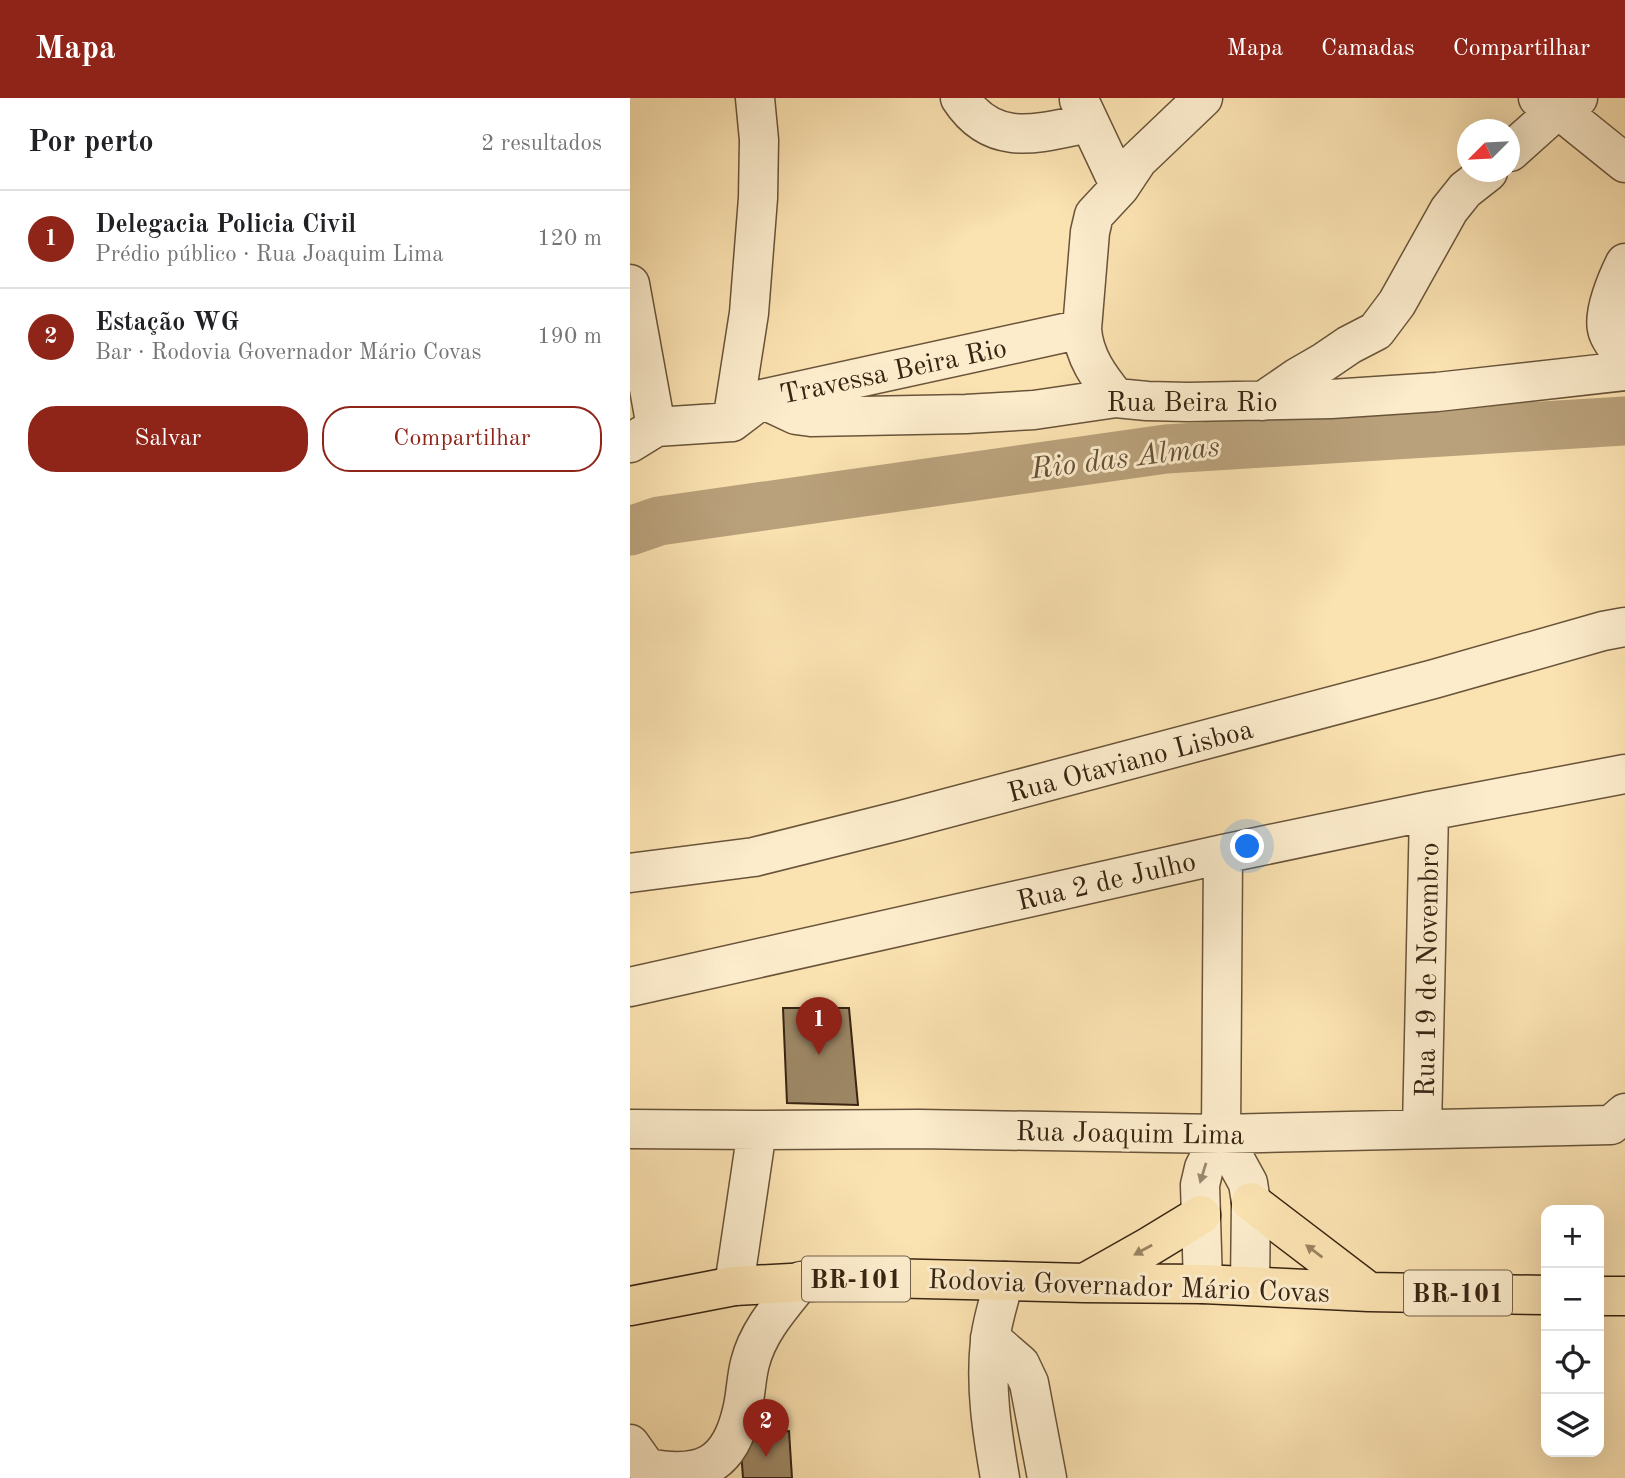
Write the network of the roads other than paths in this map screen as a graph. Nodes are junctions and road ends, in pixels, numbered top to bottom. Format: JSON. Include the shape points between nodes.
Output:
{"nodes":[{"id":1,"x":755,"y":98,"type":"edge"},
{"id":2,"x":960,"y":98,"type":"edge"},
{"id":3,"x":1203,"y":98,"type":"edge"},
{"id":4,"x":1558,"y":102,"type":"edge"},
{"id":5,"x":1084,"y":110,"type":"edge"},
{"id":6,"x":1520,"y":142,"type":"edge"},
{"id":7,"x":1625,"y":163,"type":"edge"},
{"id":8,"x":1475,"y":182,"type":"edge"},
{"id":9,"x":1120,"y":187,"type":"junction"},
{"id":10,"x":1625,"y":263,"type":"edge"},
{"id":11,"x":630,"y":284,"type":"edge"},
{"id":12,"x":1082,"y":329,"type":"junction"},
{"id":13,"x":1625,"y":358,"type":"edge"},
{"id":14,"x":1625,"y":371,"type":"edge"},
{"id":15,"x":1116,"y":398,"type":"junction"},
{"id":16,"x":762,"y":399,"type":"junction"},
{"id":17,"x":1264,"y":401,"type":"junction"},
{"id":18,"x":732,"y":422,"type":"junction"},
{"id":19,"x":643,"y":435,"type":"edge"},
{"id":20,"x":1625,"y":627,"type":"edge"},
{"id":21,"x":1625,"y":774,"type":"edge"},
{"id":22,"x":1429,"y":811,"type":"junction"},
{"id":23,"x":1223,"y":854,"type":"junction"},
{"id":24,"x":630,"y":873,"type":"edge"},
{"id":25,"x":630,"y":987,"type":"edge"},
{"id":26,"x":1625,"y":1113,"type":"edge"},
{"id":27,"x":630,"y":1129,"type":"edge"},
{"id":28,"x":1422,"y":1129,"type":"junction"},
{"id":29,"x":757,"y":1130,"type":"junction"},
{"id":30,"x":1221,"y":1134,"type":"junction"},
{"id":31,"x":1251,"y":1202,"type":"junction"},
{"id":32,"x":1201,"y":1215,"type":"junction"},
{"id":33,"x":801,"y":1281,"type":"junction"},
{"id":34,"x":1004,"y":1281,"type":"junction"},
{"id":35,"x":1084,"y":1283,"type":"junction"},
{"id":36,"x":1203,"y":1284,"type":"junction"},
{"id":37,"x":734,"y":1286,"type":"junction"},
{"id":38,"x":1250,"y":1286,"type":"junction"},
{"id":39,"x":1369,"y":1292,"type":"junction"},
{"id":40,"x":1541,"y":1295,"type":"edge"},
{"id":41,"x":1604,"y":1296,"type":"edge"},
{"id":42,"x":1625,"y":1297,"type":"edge"},
{"id":43,"x":630,"y":1306,"type":"edge"},
{"id":44,"x":990,"y":1338,"type":"junction"},
{"id":45,"x":630,"y":1444,"type":"edge"},
{"id":46,"x":1000,"y":1478,"type":"edge"},
{"id":47,"x":1047,"y":1478,"type":"edge"}],
"edges":[{"from":1,"to":18,"type":"street","via":[[758,198],[749,313]]},
{"from":2,"to":5,"type":"street","via":[[984,124],[1012,134],[1037,133]]},
{"from":3,"to":9,"type":"street","via":[[1138,160]]},
{"from":4,"to":6,"type":"street"},
{"from":4,"to":7,"type":"street"},
{"from":5,"to":9,"type":"street"},
{"from":8,"to":17,"type":"street","via":[[1449,210],[1397,303],[1376,331]]},
{"from":9,"to":12,"type":"street","via":[[1094,215]]},
{"from":10,"to":13,"type":"street","via":[[1608,310],[1607,329]]},
{"from":11,"to":19,"type":"street"},
{"from":12,"to":15,"type":"street","via":[[1090,360]]},
{"from":12,"to":16,"type":"street","name":"Travessa Beira Rio"},
{"from":14,"to":17,"type":"street","name":"Rua Beira Rio","via":[[1437,392]]},
{"from":15,"to":16,"type":"street","name":"Rua Beira Rio","via":[[1034,410],[830,417],[796,415]]},
{"from":15,"to":17,"type":"street","name":"Rua Beira Rio"},
{"from":16,"to":18,"type":"street","name":"Travessa Beira Rio"},
{"from":18,"to":19,"type":"street"},
{"from":20,"to":24,"type":"street","name":"Rua Otaviano Lisboa","via":[[781,850]]},
{"from":21,"to":22,"type":"street","name":"Rua 2 de Julho"},
{"from":22,"to":23,"type":"street","name":"Rua 2 de Julho"},
{"from":22,"to":28,"type":"street","name":"Rua 19 de Novembro"},
{"from":23,"to":25,"type":"street","name":"Rua 2 de Julho"},
{"from":23,"to":30,"type":"street"},
{"from":26,"to":28,"type":"street","name":"Rua Joaquim Lima","via":[[1611,1125]]},
{"from":27,"to":29,"type":"street","name":"Rua Joaquim Lima"},
{"from":28,"to":30,"type":"street","name":"Rua Joaquim Lima"},
{"from":29,"to":30,"type":"street","name":"Rua Joaquim Lima"},
{"from":29,"to":37,"type":"street"},
{"from":30,"to":31,"type":"street","via":[[1248,1183]]},
{"from":30,"to":32,"type":"street","one_way":true,"via":[[1204,1168]]},
{"from":31,"to":38,"type":"street"},
{"from":39,"to":31,"type":"highway","one_way":true},
{"from":32,"to":35,"type":"highway","one_way":true},
{"from":32,"to":36,"type":"street"},
{"from":33,"to":34,"type":"highway","name":"Rodovia Governador Mário Covas","number":"BR-101"},
{"from":33,"to":37,"type":"highway","name":"Rodovia Governador Mário Covas","number":"BR-101"},
{"from":33,"to":45,"type":"street","via":[[768,1322],[750,1362],[742,1412],[731,1442],[712,1464],[672,1472],[647,1468]]},
{"from":34,"to":35,"type":"highway","name":"Rodovia Governador Mário Covas","number":"BR-101"},
{"from":34,"to":44,"type":"street"},
{"from":35,"to":36,"type":"highway","name":"Rodovia Governador Mário Covas","number":"BR-101"},
{"from":36,"to":38,"type":"highway","name":"Rodovia Governador Mário Covas","number":"BR-101"},
{"from":37,"to":43,"type":"highway","name":"Rodovia Governador Mário Covas","number":"BR-101"},
{"from":38,"to":39,"type":"highway","name":"Rodovia Governador Mário Covas","number":"BR-101"},
{"from":39,"to":40,"type":"highway","name":"Rodovia Governador Mário Covas","number":"BR-101"},
{"from":41,"to":42,"type":"highway"},
{"from":44,"to":46,"type":"street","via":[[991,1426]]},
{"from":44,"to":47,"type":"street","via":[[1020,1364],[1029,1382]]}]}
